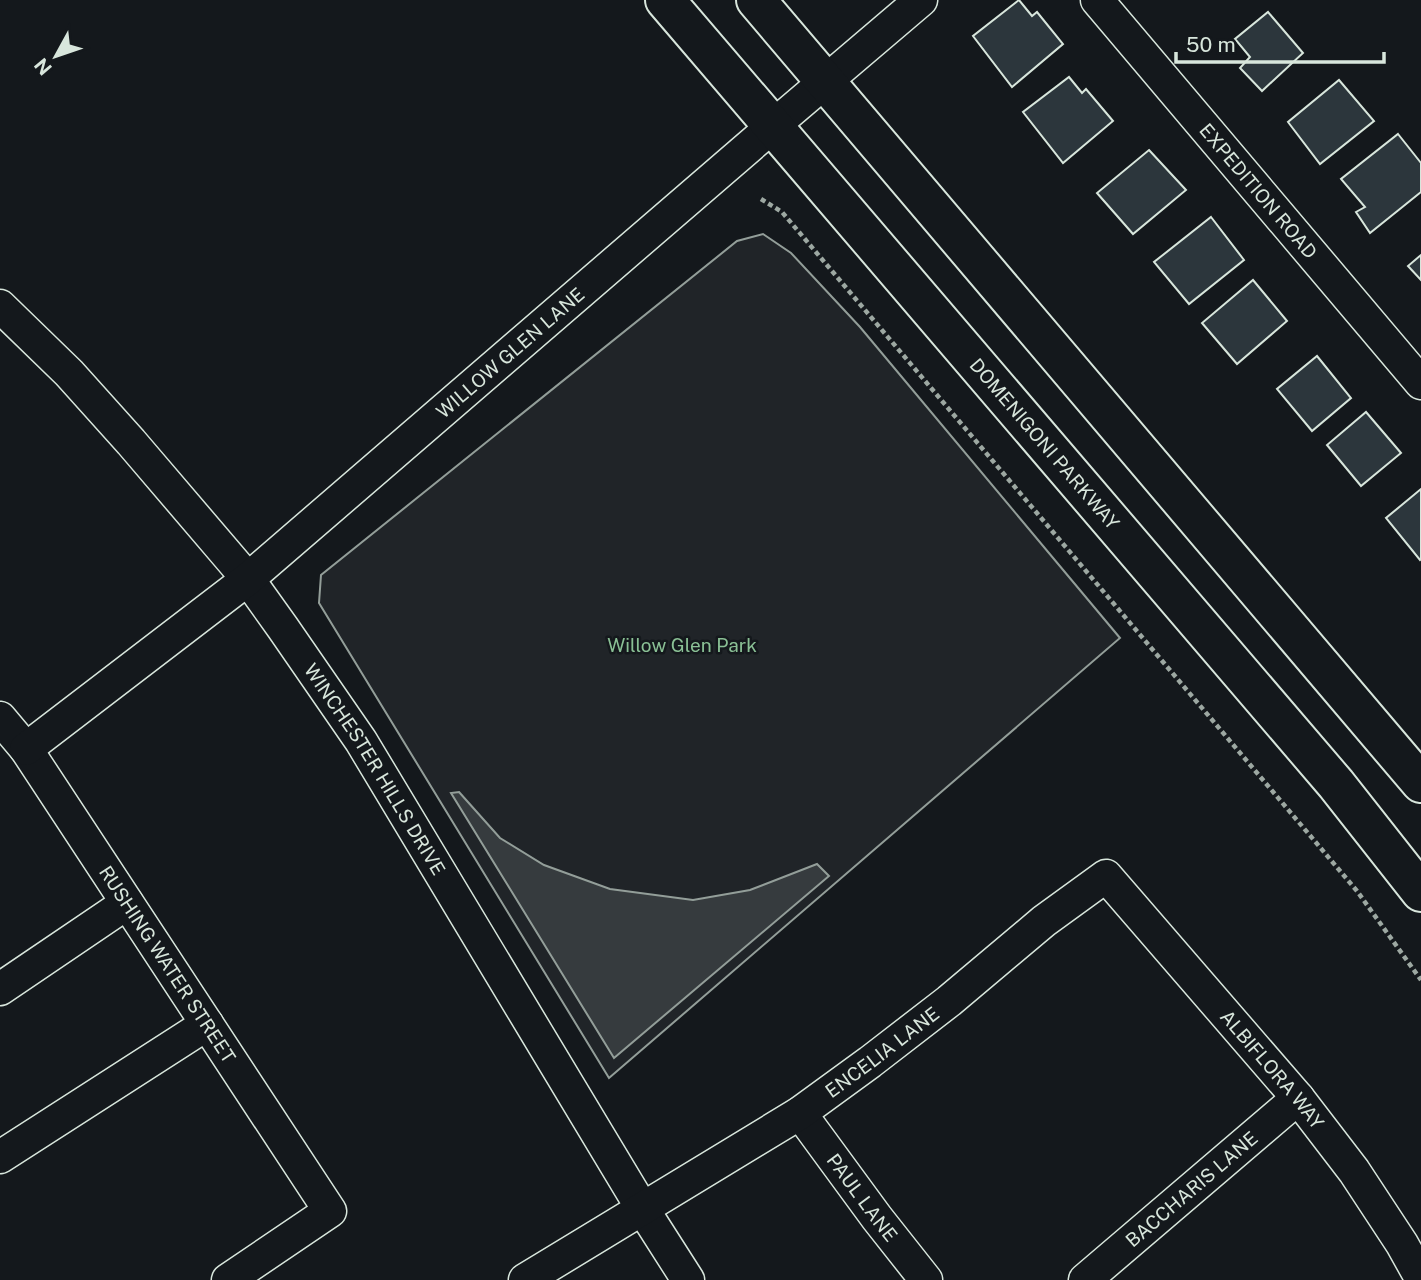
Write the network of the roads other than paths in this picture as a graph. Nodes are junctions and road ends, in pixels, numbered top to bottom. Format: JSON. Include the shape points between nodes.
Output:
{"nodes":[{"id":1,"x":665,"y":0,"type":"edge"},
{"id":2,"x":756,"y":0,"type":"edge"},
{"id":3,"x":921,"y":0,"type":"edge"},
{"id":4,"x":1097,"y":0,"type":"edge"},
{"id":5,"x":825,"y":82,"type":"junction"},
{"id":6,"x":773,"y":126,"type":"junction"},
{"id":7,"x":0,"y":306,"type":"edge"},
{"id":8,"x":1421,"y":383,"type":"edge"},
{"id":9,"x":248,"y":579,"type":"junction"},
{"id":10,"x":0,"y":718,"type":"edge"},
{"id":11,"x":26,"y":749,"type":"junction"},
{"id":12,"x":1421,"y":783,"type":"edge"},
{"id":13,"x":1107,"y":876,"type":"joint"},
{"id":14,"x":1421,"y":892,"type":"edge"},
{"id":15,"x":127,"y":903,"type":"junction"},
{"id":16,"x":0,"y":989,"type":"edge"},
{"id":17,"x":207,"y":1024,"type":"junction"},
{"id":18,"x":1298,"y":1098,"type":"junction"},
{"id":19,"x":800,"y":1113,"type":"junction"},
{"id":20,"x":0,"y":1157,"type":"edge"},
{"id":21,"x":642,"y":1208,"type":"junction"},
{"id":22,"x":1421,"y":1278,"type":"edge"},
{"id":23,"x":228,"y":1280,"type":"edge"},
{"id":24,"x":525,"y":1280,"type":"edge"},
{"id":25,"x":688,"y":1280,"type":"edge"},
{"id":26,"x":926,"y":1280,"type":"edge"},
{"id":27,"x":1086,"y":1280,"type":"edge"}],
"edges":[{"from":1,"to":6,"type":"main road","name":"DOMENIGONI PARKWAY"},
{"from":2,"to":5,"type":"main road"},
{"from":3,"to":5,"type":"street","name":"WILLOW GLEN LANE"},
{"from":4,"to":8,"type":"street","name":"EXPEDITION ROAD"},
{"from":5,"to":6,"type":"street","name":"WILLOW GLEN LANE"},
{"from":5,"to":12,"type":"main road"},
{"from":6,"to":9,"type":"street","name":"WILLOW GLEN LANE"},
{"from":6,"to":14,"type":"main road","name":"DOMENIGONI PARKWAY","via":[[1336,784]]},
{"from":7,"to":9,"type":"street","name":"WINCHESTER HILLS DRIVE","via":[[69,373]]},
{"from":9,"to":11,"type":"street","name":"WILLOW GLEN LANE"},
{"from":9,"to":21,"type":"street","name":"WINCHESTER HILLS DRIVE","via":[[361,741]]},
{"from":10,"to":11,"type":"street","name":"RUSHING WATER STREET"},
{"from":11,"to":15,"type":"street","name":"RUSHING WATER STREET"},
{"from":13,"to":18,"type":"street","name":"ALBIFLORA WAY"},
{"from":13,"to":19,"type":"street","name":"ENCELIA LANE"},
{"from":15,"to":16,"type":"street"},
{"from":15,"to":17,"type":"street","name":"RUSHING WATER STREET"},
{"from":17,"to":20,"type":"street"},
{"from":17,"to":23,"type":"street","name":"RUSHING WATER STREET","via":[[330,1211]]},
{"from":18,"to":22,"type":"street","name":"ALBIFLORA WAY","via":[[1354,1171]]},
{"from":18,"to":27,"type":"street","name":"BACCHARIS LANE"},
{"from":19,"to":21,"type":"street","name":"ENCELIA LANE"},
{"from":19,"to":26,"type":"street","name":"PAUL LANE"},
{"from":21,"to":24,"type":"street","name":"ENCELIA LANE"},
{"from":21,"to":25,"type":"street","name":"WINCHESTER HILLS DRIVE"}]}
